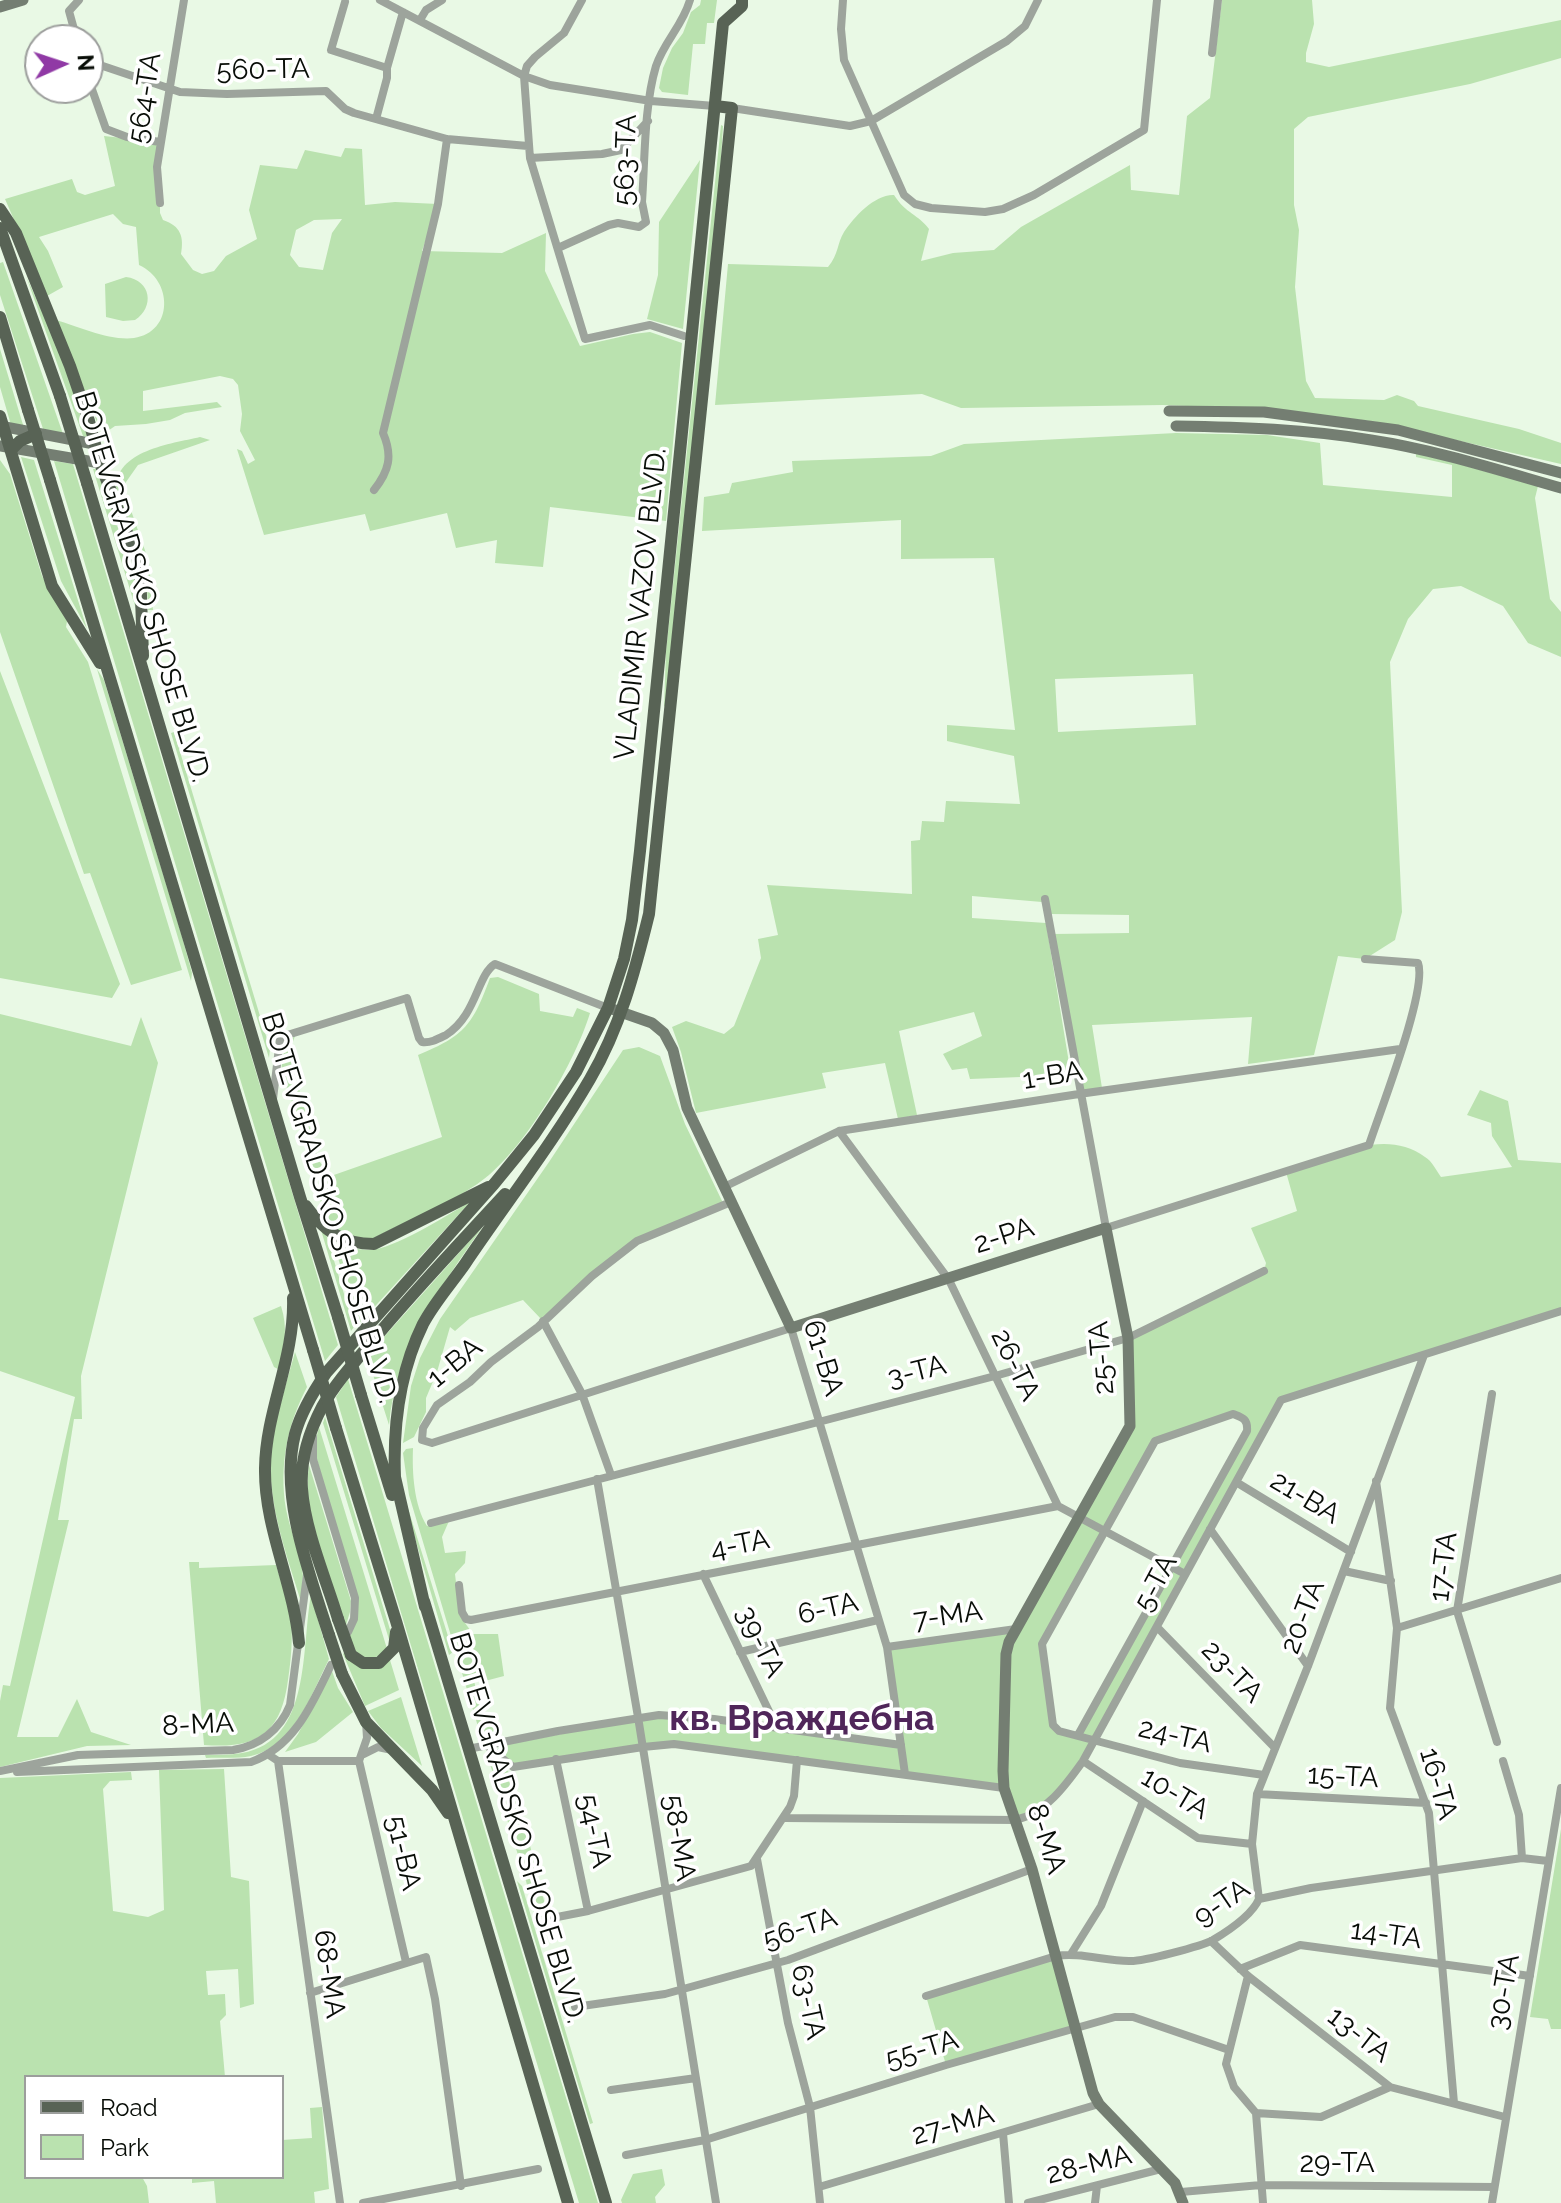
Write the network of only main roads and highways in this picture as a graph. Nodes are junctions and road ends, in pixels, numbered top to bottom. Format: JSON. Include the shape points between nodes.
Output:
{"nodes":[{"id":1,"x":742,"y":0,"type":"edge"},
{"id":2,"x":715,"y":106,"type":"junction"},
{"id":3,"x":0,"y":209,"type":"edge"},
{"id":4,"x":0,"y":228,"type":"edge"},
{"id":5,"x":0,"y":317,"type":"edge"},
{"id":6,"x":1,"y":423,"type":"edge"},
{"id":7,"x":36,"y":434,"type":"road end"},
{"id":8,"x":4,"y":450,"type":"edge"},
{"id":9,"x":114,"y":690,"type":"junction"},
{"id":10,"x":152,"y":702,"type":"junction"},
{"id":11,"x":614,"y":1010,"type":"junction"},
{"id":12,"x":535,"y":1162,"type":"junction"},
{"id":13,"x":494,"y":1184,"type":"junction"},
{"id":14,"x":300,"y":1197,"type":"junction"},
{"id":15,"x":292,"y":1275,"type":"junction"},
{"id":16,"x":425,"y":1607,"type":"junction"},
{"id":17,"x":396,"y":1621,"type":"junction"},
{"id":18,"x":299,"y":1643,"type":"road end"},
{"id":19,"x":454,"y":1820,"type":"junction"},
{"id":20,"x":568,"y":2203,"type":"edge"},
{"id":21,"x":606,"y":2203,"type":"edge"}],
"edges":[{"from":1,"to":2,"type":"main road","name":"VLADIMIR VAZOV BLVD.","via":[[723,23]]},
{"from":2,"to":11,"type":"main road","name":"VLADIMIR VAZOV BLVD.","via":[[640,851]]},
{"from":2,"to":11,"type":"main road","name":"VLADIMIR VAZOV BLVD.","via":[[732,108],[651,902],[633,981]]},
{"from":3,"to":10,"type":"main road","via":[[16,233],[70,366],[140,566],[142,650]]},
{"from":4,"to":10,"type":"main road","name":"BOTEVGRADSKO SHOSE BLVD.","bridge":true,"via":[[60,396]]},
{"from":5,"to":9,"type":"main road","name":"BOTEVGRADSKO SHOSE BLVD.","bridge":true},
{"from":6,"to":8,"type":"main road"},
{"from":7,"to":8,"type":"main road"},
{"from":8,"to":9,"type":"main road","via":[[19,476],[52,586]]},
{"from":9,"to":15,"type":"main road","name":"BOTEVGRADSKO SHOSE BLVD."},
{"from":10,"to":14,"type":"main road","name":"BOTEVGRADSKO SHOSE BLVD."},
{"from":11,"to":12,"type":"main road","name":"VLADIMIR VAZOV BLVD.","via":[[592,1077]]},
{"from":11,"to":13,"type":"main road","name":"VLADIMIR VAZOV BLVD.","via":[[534,1135]]},
{"from":12,"to":16,"type":"main road","via":[[423,1324],[400,1391],[395,1477]]},
{"from":12,"to":17,"type":"main road","bridge":true,"via":[[386,1324],[338,1383],[308,1439],[302,1488],[306,1512],[351,1655],[363,1663],[386,1659],[394,1648]]},
{"from":13,"to":14,"type":"main road","via":[[374,1244],[355,1244],[337,1236],[319,1223]]},
{"from":13,"to":19,"type":"main road","name":"VLADIMIR VAZOV BLVD.","bridge":true,"via":[[307,1401],[295,1435],[291,1492],[342,1674],[366,1722]]},
{"from":14,"to":16,"type":"main road","name":"BOTEVGRADSKO SHOSE BLVD.","bridge":true},
{"from":15,"to":17,"type":"main road","name":"BOTEVGRADSKO SHOSE BLVD.","bridge":true},
{"from":15,"to":18,"type":"main road","via":[[294,1329],[265,1465]]},
{"from":16,"to":21,"type":"main road","name":"BOTEVGRADSKO SHOSE BLVD."},
{"from":17,"to":19,"type":"main road","name":"BOTEVGRADSKO SHOSE BLVD."},
{"from":19,"to":20,"type":"main road","name":"BOTEVGRADSKO SHOSE BLVD."}]}
